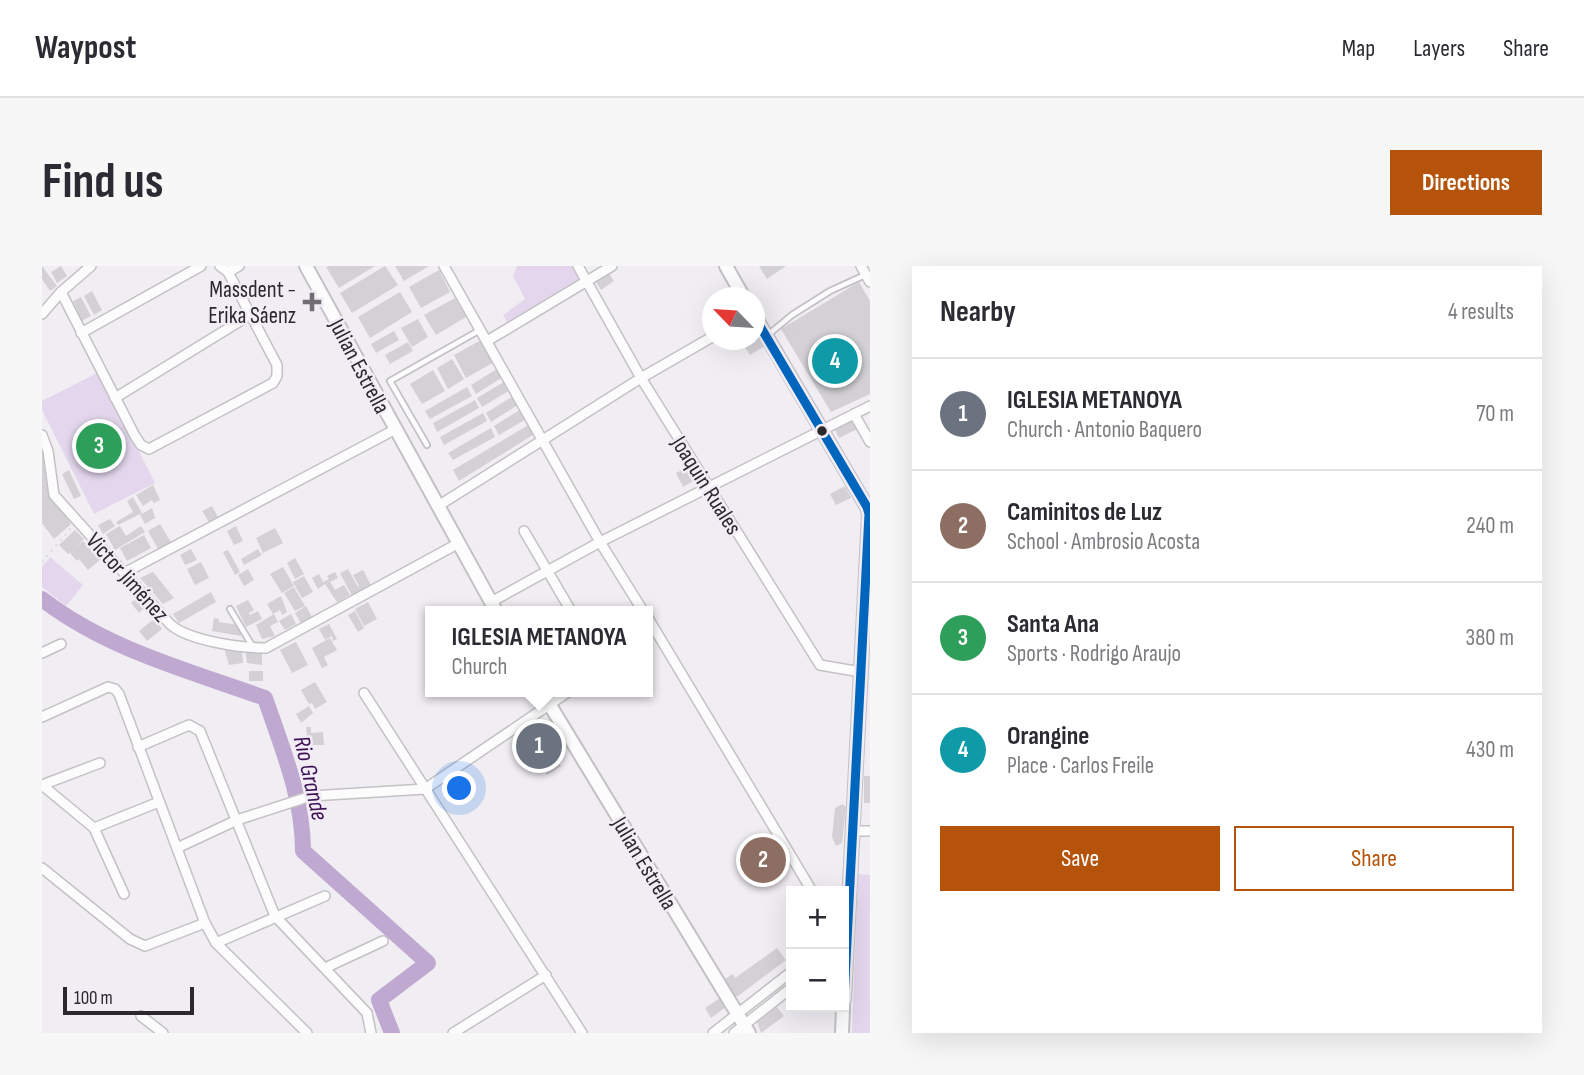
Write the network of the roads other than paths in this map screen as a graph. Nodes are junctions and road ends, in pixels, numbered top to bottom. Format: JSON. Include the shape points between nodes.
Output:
{"nodes":[{"id":1,"x":201,"y":266,"type":"edge"},
{"id":2,"x":239,"y":266,"type":"edge"},
{"id":3,"x":306,"y":266,"type":"edge"},
{"id":4,"x":444,"y":266,"type":"edge"},
{"id":5,"x":578,"y":266,"type":"edge"},
{"id":6,"x":612,"y":266,"type":"edge"},
{"id":7,"x":726,"y":266,"type":"edge"},
{"id":8,"x":87,"y":267,"type":"edge"},
{"id":9,"x":224,"y":269,"type":"edge"},
{"id":10,"x":865,"y":274,"type":"edge"},
{"id":11,"x":587,"y":281,"type":"junction"},
{"id":12,"x":738,"y":287,"type":"edge"},
{"id":13,"x":61,"y":292,"type":"junction"},
{"id":14,"x":42,"y":314,"type":"edge"},
{"id":15,"x":250,"y":315,"type":"junction"},
{"id":16,"x":481,"y":329,"type":"junction"},
{"id":17,"x":765,"y":332,"type":"edge"},
{"id":18,"x":81,"y":333,"type":"junction"},
{"id":19,"x":767,"y":335,"type":"junction"},
{"id":20,"x":487,"y":341,"type":"junction"},
{"id":21,"x":702,"y":343,"type":"edge"},
{"id":22,"x":642,"y":378,"type":"junction"},
{"id":23,"x":115,"y":398,"type":"junction"},
{"id":24,"x":870,"y":406,"type":"edge"},
{"id":25,"x":854,"y":414,"type":"junction"},
{"id":26,"x":394,"y":430,"type":"junction"},
{"id":27,"x":823,"y":431,"type":"junction"},
{"id":28,"x":42,"y":435,"type":"edge"},
{"id":29,"x":543,"y":440,"type":"junction"},
{"id":30,"x":870,"y":442,"type":"edge"},
{"id":31,"x":427,"y":445,"type":"dead end"},
{"id":32,"x":708,"y":488,"type":"junction"},
{"id":33,"x":438,"y":506,"type":"junction"},
{"id":34,"x":869,"y":510,"type":"edge"},
{"id":35,"x":524,"y":531,"type":"dead end"},
{"id":36,"x":600,"y":542,"type":"junction"},
{"id":37,"x":458,"y":543,"type":"junction"},
{"id":38,"x":546,"y":571,"type":"junction"},
{"id":39,"x":126,"y":572,"type":"junction"},
{"id":40,"x":492,"y":606,"type":"edge"},
{"id":41,"x":494,"y":606,"type":"edge"},
{"id":42,"x":568,"y":606,"type":"edge"},
{"id":43,"x":640,"y":606,"type":"edge"},
{"id":44,"x":230,"y":609,"type":"dead end"},
{"id":45,"x":653,"y":626,"type":"edge"},
{"id":46,"x":658,"y":635,"type":"junction"},
{"id":47,"x":653,"y":638,"type":"edge"},
{"id":48,"x":61,"y":644,"type":"dead end"},
{"id":49,"x":253,"y":648,"type":"junction"},
{"id":50,"x":42,"y":653,"type":"edge"},
{"id":51,"x":862,"y":672,"type":"junction"},
{"id":52,"x":364,"y":693,"type":"dead end"},
{"id":53,"x":545,"y":697,"type":"edge"},
{"id":54,"x":560,"y":697,"type":"edge"},
{"id":55,"x":549,"y":704,"type":"junction"},
{"id":56,"x":42,"y":717,"type":"edge"},
{"id":57,"x":138,"y":747,"type":"junction"},
{"id":58,"x":100,"y":762,"type":"dead end"},
{"id":59,"x":42,"y":785,"type":"edge"},
{"id":60,"x":425,"y":789,"type":"junction"},
{"id":61,"x":159,"y":802,"type":"junction"},
{"id":62,"x":237,"y":820,"type":"junction"},
{"id":63,"x":94,"y":828,"type":"junction"},
{"id":64,"x":852,"y":831,"type":"junction"},
{"id":65,"x":870,"y":831,"type":"edge"},
{"id":66,"x":177,"y":848,"type":"junction"},
{"id":67,"x":42,"y":869,"type":"edge"},
{"id":68,"x":809,"y":886,"type":"edge"},
{"id":69,"x":848,"y":886,"type":"edge"},
{"id":70,"x":124,"y":894,"type":"dead end"},
{"id":71,"x":325,"y":896,"type":"dead end"},
{"id":72,"x":275,"y":916,"type":"junction"},
{"id":73,"x":205,"y":923,"type":"junction"},
{"id":74,"x":383,"y":941,"type":"dead end"},
{"id":75,"x":216,"y":943,"type":"junction"},
{"id":76,"x":325,"y":968,"type":"junction"},
{"id":77,"x":546,"y":975,"type":"junction"},
{"id":78,"x":786,"y":978,"type":"edge"},
{"id":79,"x":786,"y":992,"type":"edge"},
{"id":80,"x":843,"y":1012,"type":"edge"},
{"id":81,"x":141,"y":1016,"type":"dead end"},
{"id":82,"x":741,"y":1027,"type":"edge"},
{"id":83,"x":163,"y":1033,"type":"edge"},
{"id":84,"x":307,"y":1033,"type":"edge"},
{"id":85,"x":371,"y":1033,"type":"edge"},
{"id":86,"x":453,"y":1033,"type":"edge"},
{"id":87,"x":582,"y":1033,"type":"edge"},
{"id":88,"x":713,"y":1033,"type":"edge"},
{"id":89,"x":842,"y":1033,"type":"edge"}],
"edges":[{"from":1,"to":18,"type":"street"},
{"from":2,"to":9,"type":"street"},
{"from":3,"to":26,"type":"street","name":"Julian Estrella"},
{"from":4,"to":16,"type":"street"},
{"from":5,"to":11,"type":"street","name":"Joaquin Ruales"},
{"from":6,"to":11,"type":"street"},
{"from":7,"to":12,"type":"street"},
{"from":8,"to":13,"type":"street"},
{"from":9,"to":15,"type":"street"},
{"from":10,"to":19,"type":"lane","via":[[830,291]]},
{"from":11,"to":20,"type":"street"},
{"from":11,"to":22,"type":"street","name":"Joaquin Ruales"},
{"from":13,"to":14,"type":"street"},
{"from":13,"to":18,"type":"street"},
{"from":15,"to":23,"type":"street"},
{"from":15,"to":23,"type":"street","via":[[277,365],[273,383],[149,449],[141,445]]},
{"from":16,"to":20,"type":"street"},
{"from":16,"to":31,"type":"lane","via":[[389,381]]},
{"from":17,"to":19,"type":"street"},
{"from":18,"to":23,"type":"street"},
{"from":19,"to":27,"type":"street"},
{"from":20,"to":29,"type":"street"},
{"from":21,"to":22,"type":"street"},
{"from":22,"to":29,"type":"street"},
{"from":22,"to":32,"type":"street","name":"Joaquin Ruales"},
{"from":24,"to":25,"type":"street"},
{"from":25,"to":27,"type":"street"},
{"from":25,"to":30,"type":"street"},
{"from":26,"to":33,"type":"street","name":"Julian Estrella"},
{"from":26,"to":39,"type":"street"},
{"from":27,"to":32,"type":"street"},
{"from":27,"to":34,"type":"street"},
{"from":28,"to":39,"type":"street","name":"Victor Jiménez","via":[[54,495]]},
{"from":29,"to":33,"type":"street"},
{"from":29,"to":36,"type":"street"},
{"from":32,"to":36,"type":"street"},
{"from":32,"to":51,"type":"street","name":"Joaquin Ruales","via":[[820,665]]},
{"from":33,"to":37,"type":"street","name":"Julian Estrella"},
{"from":34,"to":51,"type":"street"},
{"from":35,"to":38,"type":"street"},
{"from":36,"to":38,"type":"street"},
{"from":36,"to":43,"type":"street"},
{"from":37,"to":40,"type":"street","name":"Julian Estrella"},
{"from":37,"to":49,"type":"street","name":"Victor Jiménez","via":[[275,645]]},
{"from":38,"to":41,"type":"street"},
{"from":38,"to":42,"type":"street"},
{"from":39,"to":49,"type":"street","name":"Victor Jiménez","via":[[175,629]]},
{"from":44,"to":49,"type":"lane"},
{"from":45,"to":46,"type":"street"},
{"from":46,"to":47,"type":"street"},
{"from":46,"to":68,"type":"street"},
{"from":48,"to":50,"type":"street"},
{"from":51,"to":64,"type":"street"},
{"from":52,"to":60,"type":"street"},
{"from":53,"to":55,"type":"street","name":"Julian Estrella"},
{"from":54,"to":55,"type":"street"},
{"from":55,"to":60,"type":"street"},
{"from":55,"to":82,"type":"street","name":"Julian Estrella"},
{"from":56,"to":57,"type":"street","via":[[108,687],[115,689]]},
{"from":57,"to":61,"type":"street"},
{"from":57,"to":62,"type":"street","via":[[189,725],[200,731]]},
{"from":58,"to":59,"type":"street"},
{"from":59,"to":63,"type":"street"},
{"from":60,"to":62,"type":"street","via":[[311,796]]},
{"from":60,"to":77,"type":"street"},
{"from":61,"to":63,"type":"street"},
{"from":61,"to":66,"type":"street"},
{"from":62,"to":66,"type":"street"},
{"from":62,"to":72,"type":"street"},
{"from":63,"to":70,"type":"street"},
{"from":64,"to":65,"type":"street"},
{"from":64,"to":69,"type":"street"},
{"from":66,"to":73,"type":"street"},
{"from":67,"to":73,"type":"street","via":[[140,945]]},
{"from":71,"to":72,"type":"street"},
{"from":72,"to":75,"type":"street"},
{"from":72,"to":76,"type":"street"},
{"from":73,"to":75,"type":"street"},
{"from":74,"to":76,"type":"street"},
{"from":75,"to":84,"type":"street"},
{"from":76,"to":85,"type":"street","via":[[367,1013]]},
{"from":77,"to":86,"type":"street"},
{"from":77,"to":87,"type":"street"},
{"from":78,"to":82,"type":"street"},
{"from":79,"to":82,"type":"street"},
{"from":80,"to":89,"type":"street"},
{"from":81,"to":83,"type":"street"},
{"from":82,"to":88,"type":"street"}]}
